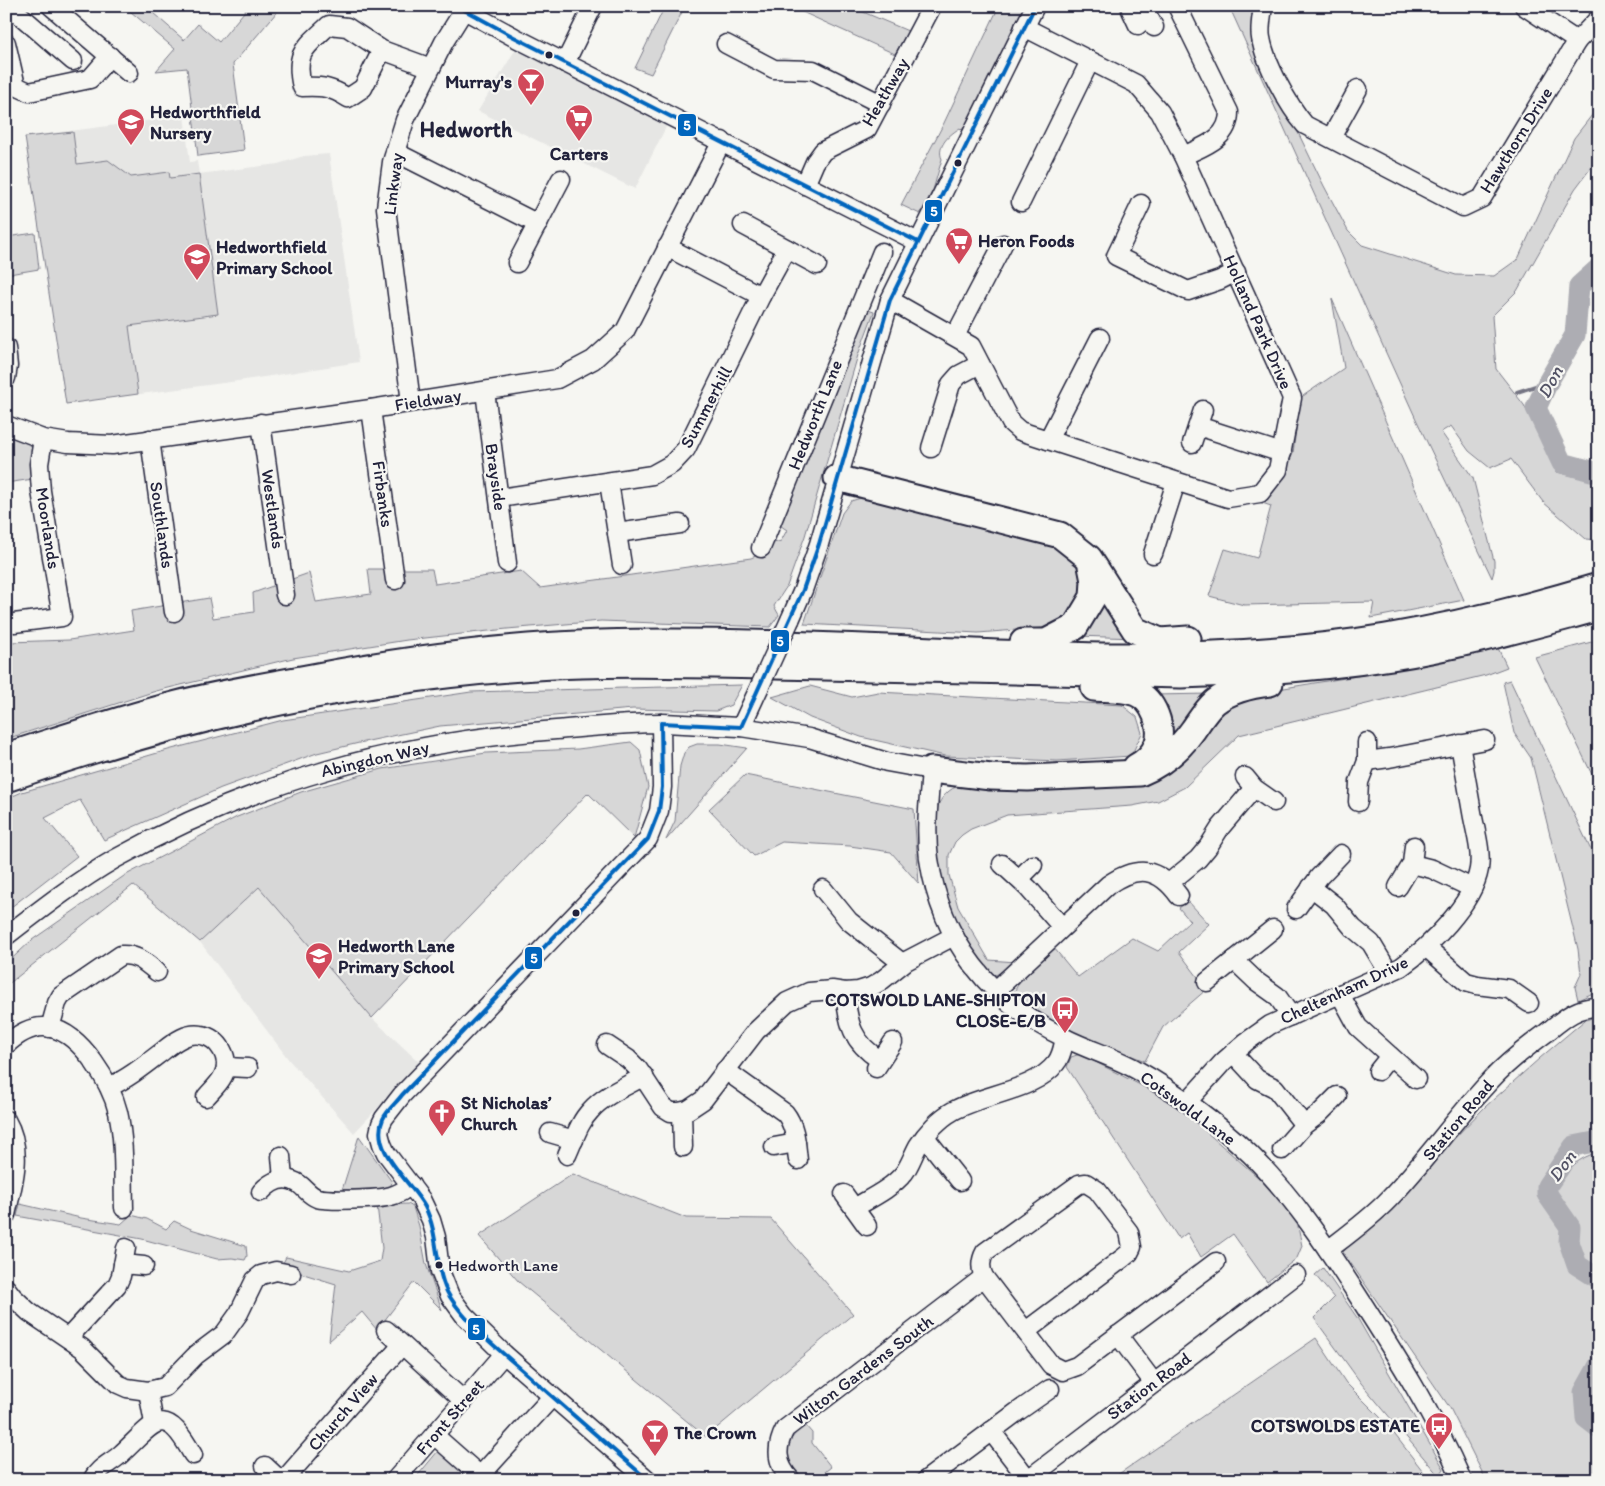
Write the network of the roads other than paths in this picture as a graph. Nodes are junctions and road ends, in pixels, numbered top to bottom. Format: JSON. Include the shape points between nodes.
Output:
{"nodes":[{"id":1,"x":51,"y":6,"type":"edge"},
{"id":2,"x":593,"y":6,"type":"edge"},
{"id":3,"x":932,"y":6,"type":"edge"},
{"id":4,"x":1035,"y":6,"type":"edge"},
{"id":5,"x":1138,"y":6,"type":"edge"},
{"id":6,"x":1143,"y":6,"type":"edge"},
{"id":7,"x":1177,"y":6,"type":"edge"},
{"id":8,"x":1263,"y":6,"type":"edge"},
{"id":9,"x":1524,"y":6,"type":"edge"},
{"id":10,"x":461,"y":8,"type":"edge"},
{"id":11,"x":13,"y":11,"type":"edge"},
{"id":12,"x":1599,"y":18,"type":"edge"},
{"id":13,"x":1024,"y":27,"type":"junction"},
{"id":14,"x":1576,"y":41,"type":"junction"},
{"id":15,"x":6,"y":43,"type":"edge"},
{"id":16,"x":725,"y":45,"type":"dead end"},
{"id":17,"x":382,"y":50,"type":"junction"},
{"id":18,"x":110,"y":56,"type":"junction"},
{"id":19,"x":73,"y":61,"type":"dead end"},
{"id":20,"x":1090,"y":61,"type":"junction"},
{"id":21,"x":566,"y":63,"type":"junction"},
{"id":22,"x":431,"y":68,"type":"junction"},
{"id":23,"x":129,"y":73,"type":"dead end"},
{"id":24,"x":1358,"y":89,"type":"dead end"},
{"id":25,"x":881,"y":104,"type":"junction"},
{"id":26,"x":1331,"y":138,"type":"junction"},
{"id":27,"x":722,"y":142,"type":"junction"},
{"id":28,"x":396,"y":152,"type":"junction"},
{"id":29,"x":1183,"y":156,"type":"junction"},
{"id":30,"x":561,"y":179,"type":"dead end"},
{"id":31,"x":805,"y":185,"type":"junction"},
{"id":32,"x":1021,"y":202,"type":"dead end"},
{"id":33,"x":1140,"y":204,"type":"dead end"},
{"id":34,"x":538,"y":224,"type":"junction"},
{"id":35,"x":743,"y":225,"type":"dead end"},
{"id":36,"x":918,"y":242,"type":"junction"},
{"id":37,"x":1003,"y":244,"type":"dead end"},
{"id":38,"x":667,"y":247,"type":"junction"},
{"id":39,"x":787,"y":249,"type":"junction"},
{"id":40,"x":882,"y":252,"type":"dead end"},
{"id":41,"x":518,"y":264,"type":"dead end"},
{"id":42,"x":817,"y":265,"type":"dead end"},
{"id":43,"x":1236,"y":272,"type":"junction"},
{"id":44,"x":761,"y":296,"type":"junction"},
{"id":45,"x":862,"y":299,"type":"junction"},
{"id":46,"x":888,"y":304,"type":"junction"},
{"id":47,"x":955,"y":336,"type":"junction"},
{"id":48,"x":1100,"y":338,"type":"dead end"},
{"id":49,"x":6,"y":349,"type":"edge"},
{"id":50,"x":980,"y":364,"type":"junction"},
{"id":51,"x":6,"y":378,"type":"edge"},
{"id":52,"x":484,"y":391,"type":"junction"},
{"id":53,"x":411,"y":402,"type":"junction"},
{"id":54,"x":371,"y":409,"type":"junction"},
{"id":55,"x":261,"y":423,"type":"junction"},
{"id":56,"x":6,"y":425,"type":"edge"},
{"id":57,"x":939,"y":438,"type":"dead end"},
{"id":58,"x":43,"y":439,"type":"junction"},
{"id":59,"x":150,"y":439,"type":"junction"},
{"id":60,"x":1048,"y":440,"type":"junction"},
{"id":61,"x":1192,"y":443,"type":"dead end"},
{"id":62,"x":1282,"y":453,"type":"junction"},
{"id":63,"x":837,"y":478,"type":"junction"},
{"id":64,"x":609,"y":482,"type":"junction"},
{"id":65,"x":1176,"y":482,"type":"junction"},
{"id":66,"x":499,"y":498,"type":"junction"},
{"id":67,"x":680,"y":524,"type":"dead end"},
{"id":68,"x":617,"y":533,"type":"junction"},
{"id":69,"x":761,"y":548,"type":"dead end"},
{"id":70,"x":1154,"y":554,"type":"dead end"},
{"id":71,"x":1089,"y":558,"type":"junction"},
{"id":72,"x":507,"y":562,"type":"dead end"},
{"id":73,"x":622,"y":565,"type":"dead end"},
{"id":74,"x":396,"y":580,"type":"dead end"},
{"id":75,"x":1599,"y":586,"type":"edge"},
{"id":76,"x":285,"y":595,"type":"dead end"},
{"id":77,"x":1599,"y":608,"type":"edge"},
{"id":78,"x":174,"y":612,"type":"dead end"},
{"id":79,"x":14,"y":623,"type":"dead end"},
{"id":80,"x":860,"y":646,"type":"junction"},
{"id":81,"x":1389,"y":647,"type":"junction"},
{"id":82,"x":973,"y":670,"type":"junction"},
{"id":83,"x":661,"y":723,"type":"junction"},
{"id":84,"x":741,"y":727,"type":"junction"},
{"id":85,"x":1485,"y":740,"type":"dead end"},
{"id":86,"x":1367,"y":742,"type":"dead end"},
{"id":87,"x":1460,"y":744,"type":"junction"},
{"id":88,"x":6,"y":756,"type":"edge"},
{"id":89,"x":1367,"y":761,"type":"junction"},
{"id":90,"x":931,"y":770,"type":"junction"},
{"id":91,"x":1123,"y":775,"type":"junction"},
{"id":92,"x":6,"y":779,"type":"edge"},
{"id":93,"x":1274,"y":802,"type":"dead end"},
{"id":94,"x":1358,"y":802,"type":"dead end"},
{"id":95,"x":1341,"y":854,"type":"dead end"},
{"id":96,"x":1002,"y":864,"type":"dead end"},
{"id":97,"x":1032,"y":865,"type":"dead end"},
{"id":98,"x":1019,"y":880,"type":"junction"},
{"id":99,"x":1311,"y":887,"type":"junction"},
{"id":100,"x":1398,"y":887,"type":"dead end"},
{"id":101,"x":1472,"y":888,"type":"junction"},
{"id":102,"x":823,"y":889,"type":"dead end"},
{"id":103,"x":1296,"y":908,"type":"dead end"},
{"id":104,"x":1062,"y":927,"type":"junction"},
{"id":105,"x":1273,"y":929,"type":"dead end"},
{"id":106,"x":6,"y":936,"type":"edge"},
{"id":107,"x":954,"y":936,"type":"junction"},
{"id":108,"x":1426,"y":947,"type":"junction"},
{"id":109,"x":1234,"y":960,"type":"junction"},
{"id":110,"x":902,"y":963,"type":"junction"},
{"id":111,"x":157,"y":972,"type":"dead end"},
{"id":112,"x":1389,"y":973,"type":"junction"},
{"id":113,"x":1207,"y":982,"type":"dead end"},
{"id":114,"x":995,"y":991,"type":"junction"},
{"id":115,"x":845,"y":992,"type":"junction"},
{"id":116,"x":1340,"y":994,"type":"junction"},
{"id":117,"x":1529,"y":1003,"type":"dead end"},
{"id":118,"x":1599,"y":1007,"type":"edge"},
{"id":119,"x":1291,"y":1016,"type":"junction"},
{"id":120,"x":50,"y":1028,"type":"junction"},
{"id":121,"x":1065,"y":1038,"type":"junction"},
{"id":122,"x":893,"y":1042,"type":"dead end"},
{"id":123,"x":6,"y":1045,"type":"edge"},
{"id":124,"x":606,"y":1045,"type":"dead end"},
{"id":125,"x":1234,"y":1053,"type":"junction"},
{"id":126,"x":1390,"y":1056,"type":"junction"},
{"id":127,"x":226,"y":1067,"type":"junction"},
{"id":128,"x":248,"y":1068,"type":"dead end"},
{"id":129,"x":726,"y":1070,"type":"junction"},
{"id":130,"x":1378,"y":1071,"type":"dead end"},
{"id":131,"x":644,"y":1076,"type":"junction"},
{"id":132,"x":1416,"y":1079,"type":"dead end"},
{"id":133,"x":108,"y":1087,"type":"junction"},
{"id":134,"x":1337,"y":1096,"type":"dead end"},
{"id":135,"x":206,"y":1097,"type":"dead end"},
{"id":136,"x":1187,"y":1102,"type":"junction"},
{"id":137,"x":682,"y":1112,"type":"junction"},
{"id":138,"x":6,"y":1120,"type":"edge"},
{"id":139,"x":1304,"y":1125,"type":"junction"},
{"id":140,"x":550,"y":1133,"type":"dead end"},
{"id":141,"x":925,"y":1137,"type":"junction"},
{"id":142,"x":683,"y":1147,"type":"dead end"},
{"id":143,"x":774,"y":1147,"type":"dead end"},
{"id":144,"x":1282,"y":1150,"type":"dead end"},
{"id":145,"x":281,"y":1156,"type":"dead end"},
{"id":146,"x":283,"y":1179,"type":"junction"},
{"id":147,"x":960,"y":1181,"type":"dead end"},
{"id":148,"x":411,"y":1185,"type":"junction"},
{"id":149,"x":261,"y":1192,"type":"dead end"},
{"id":150,"x":844,"y":1194,"type":"dead end"},
{"id":151,"x":7,"y":1207,"type":"edge"},
{"id":152,"x":124,"y":1208,"type":"dead end"},
{"id":153,"x":854,"y":1208,"type":"junction"},
{"id":154,"x":868,"y":1226,"type":"dead end"},
{"id":155,"x":1328,"y":1250,"type":"junction"},
{"id":156,"x":1216,"y":1262,"type":"dead end"},
{"id":157,"x":144,"y":1266,"type":"dead end"},
{"id":158,"x":291,"y":1274,"type":"dead end"},
{"id":159,"x":1296,"y":1275,"type":"dead end"},
{"id":160,"x":984,"y":1277,"type":"junction"},
{"id":161,"x":6,"y":1288,"type":"edge"},
{"id":162,"x":386,"y":1330,"type":"dead end"},
{"id":163,"x":1026,"y":1331,"type":"junction"},
{"id":164,"x":1118,"y":1336,"type":"junction"},
{"id":165,"x":68,"y":1338,"type":"junction"},
{"id":166,"x":402,"y":1345,"type":"junction"},
{"id":167,"x":504,"y":1354,"type":"junction"},
{"id":168,"x":1154,"y":1383,"type":"junction"},
{"id":169,"x":1050,"y":1389,"type":"dead end"},
{"id":170,"x":148,"y":1391,"type":"junction"},
{"id":171,"x":552,"y":1397,"type":"junction"},
{"id":172,"x":464,"y":1401,"type":"junction"},
{"id":173,"x":154,"y":1423,"type":"junction"},
{"id":174,"x":991,"y":1431,"type":"junction"},
{"id":175,"x":434,"y":1435,"type":"junction"},
{"id":176,"x":193,"y":1455,"type":"dead end"},
{"id":177,"x":265,"y":1466,"type":"dead end"},
{"id":178,"x":482,"y":1478,"type":"edge"},
{"id":179,"x":1027,"y":1479,"type":"edge"},
{"id":180,"x":92,"y":1480,"type":"edge"},
{"id":181,"x":282,"y":1480,"type":"edge"},
{"id":182,"x":396,"y":1480,"type":"edge"},
{"id":183,"x":648,"y":1480,"type":"edge"},
{"id":184,"x":791,"y":1480,"type":"edge"},
{"id":185,"x":926,"y":1480,"type":"edge"},
{"id":186,"x":1462,"y":1480,"type":"edge"}],
"edges":[{"from":1,"to":18,"type":"street"},
{"from":2,"to":21,"type":"street"},
{"from":3,"to":25,"type":"street","name":"Heathway"},
{"from":4,"to":13,"type":"street","name":"Hedworth Lane"},
{"from":5,"to":6,"type":"street","via":[[1131,10],[1146,26]]},
{"from":7,"to":29,"type":"street","via":[[1229,112],[1229,122],[1223,134]]},
{"from":8,"to":26,"type":"street","name":"Hawthorn Drive","via":[[1260,35],[1265,55],[1295,114],[1305,125]]},
{"from":9,"to":14,"type":"street"},
{"from":10,"to":21,"type":"street"},
{"from":10,"to":22,"type":"street","name":"Linkway"},
{"from":11,"to":19,"type":"street"},
{"from":12,"to":14,"type":"street","name":"Hawthorn Drive"},
{"from":13,"to":20,"type":"street","name":"Holland Park Drive"},
{"from":13,"to":36,"type":"street","name":"Hedworth Lane"},
{"from":14,"to":26,"type":"street","name":"Hawthorn Drive","via":[[1482,198],[1463,207]]},
{"from":15,"to":18,"type":"street","via":[[16,86],[29,92],[90,79]]},
{"from":16,"to":25,"type":"street","via":[[774,69],[813,70]]},
{"from":17,"to":17,"type":"street","via":[[347,27],[329,25],[300,57],[294,89],[320,86],[335,89],[348,98],[363,88]]},
{"from":17,"to":22,"type":"street"},
{"from":18,"to":23,"type":"street"},
{"from":20,"to":29,"type":"street","name":"Holland Park Drive","via":[[1136,84],[1160,112]]},
{"from":20,"to":32,"type":"street"},
{"from":21,"to":27,"type":"street"},
{"from":22,"to":28,"type":"street","name":"Linkway","via":[[405,120]]},
{"from":24,"to":26,"type":"street"},
{"from":25,"to":31,"type":"street","name":"Heathway","via":[[867,129],[823,151]]},
{"from":27,"to":31,"type":"street"},
{"from":27,"to":38,"type":"street","name":"Fieldway"},
{"from":28,"to":34,"type":"street"},
{"from":28,"to":53,"type":"street","name":"Linkway","via":[[386,208]]},
{"from":29,"to":43,"type":"street","name":"Holland Park Drive"},
{"from":30,"to":34,"type":"street"},
{"from":31,"to":36,"type":"street"},
{"from":33,"to":43,"type":"street","via":[[1116,256],[1188,290]]},
{"from":34,"to":41,"type":"street"},
{"from":35,"to":39,"type":"street"},
{"from":36,"to":46,"type":"street","name":"Hedworth Lane"},
{"from":37,"to":47,"type":"street"},
{"from":38,"to":44,"type":"street"},
{"from":38,"to":52,"type":"street","name":"Fieldway","via":[[625,331],[593,360],[557,379]]},
{"from":39,"to":42,"type":"street"},
{"from":39,"to":44,"type":"street","name":"Summerhill"},
{"from":40,"to":45,"type":"street","name":"Hedworth Lane"},
{"from":43,"to":62,"type":"street","name":"Holland Park Drive","via":[[1292,398]]},
{"from":44,"to":64,"type":"street","name":"Summerhill","via":[[686,448],[672,464],[652,475]]},
{"from":45,"to":46,"type":"street"},
{"from":45,"to":69,"type":"street","name":"Hedworth Lane","via":[[774,534]]},
{"from":46,"to":47,"type":"street","name":"Holland Park Drive"},
{"from":46,"to":63,"type":"street","name":"Hedworth Lane"},
{"from":47,"to":50,"type":"street","name":"Holland Park Drive","via":[[971,346]]},
{"from":48,"to":60,"type":"street"},
{"from":49,"to":51,"type":"street"},
{"from":50,"to":57,"type":"street","via":[[959,375],[951,384]]},
{"from":50,"to":60,"type":"street","name":"Holland Park Drive","via":[[1010,423],[1020,431]]},
{"from":52,"to":53,"type":"street","name":"Fieldway"},
{"from":52,"to":66,"type":"street","name":"Brayside"},
{"from":53,"to":54,"type":"street","name":"Fieldway"},
{"from":54,"to":55,"type":"street","name":"Fieldway"},
{"from":54,"to":74,"type":"street","name":"Firbanks"},
{"from":55,"to":59,"type":"street","name":"Fieldway"},
{"from":55,"to":76,"type":"street","name":"Westlands"},
{"from":56,"to":58,"type":"street","name":"Fieldway"},
{"from":58,"to":59,"type":"street","name":"Fieldway","via":[[112,445]]},
{"from":58,"to":79,"type":"street","name":"Moorlands","via":[[39,464],[41,491],[63,625]]},
{"from":59,"to":78,"type":"street","name":"Southlands"},
{"from":60,"to":65,"type":"street","name":"Holland Park Drive"},
{"from":61,"to":62,"type":"street","via":[[1200,418]]},
{"from":62,"to":65,"type":"street","name":"Holland Park Drive","via":[[1278,470],[1260,494],[1228,498]]},
{"from":63,"to":71,"type":"highway","via":[[1060,535]]},
{"from":63,"to":84,"type":"street","name":"Hedworth Lane","bridge":true,"via":[[806,581]]},
{"from":64,"to":66,"type":"street","name":"Summerhill"},
{"from":64,"to":68,"type":"street"},
{"from":65,"to":70,"type":"street"},
{"from":66,"to":72,"type":"street","name":"Brayside"},
{"from":67,"to":68,"type":"street"},
{"from":68,"to":73,"type":"street"},
{"from":71,"to":80,"type":"highway","via":[[1094,581],[1093,597],[1075,627],[1046,642],[932,641]]},
{"from":71,"to":81,"type":"highway","via":[[1135,630],[1160,641],[1336,633]]},
{"from":75,"to":81,"type":"highway"},
{"from":77,"to":81,"type":"highway","via":[[1492,637]]},
{"from":80,"to":81,"type":"highway","via":[[1064,656],[1246,652],[1315,646]]},
{"from":80,"to":88,"type":"highway","via":[[599,643],[395,662],[178,704]]},
{"from":81,"to":82,"type":"highway","via":[[1303,668],[1225,674]]},
{"from":81,"to":91,"type":"highway","via":[[1367,671],[1266,683],[1232,693],[1216,701],[1177,750],[1156,766],[1140,774]]},
{"from":82,"to":91,"type":"highway","via":[[1002,682],[1137,693],[1149,702],[1156,717],[1157,745],[1142,764]]},
{"from":82,"to":92,"type":"highway","via":[[609,664],[534,667],[437,677],[242,710],[139,736]]},
{"from":83,"to":84,"type":"street","name":"Abingdon Way"},
{"from":83,"to":106,"type":"street","name":"Abingdon Way","via":[[478,738],[408,750],[292,780],[186,822],[114,860]]},
{"from":83,"to":148,"type":"street","via":[[662,787],[659,811],[648,839],[458,1035],[384,1118],[379,1133],[382,1144]]},
{"from":84,"to":90,"type":"street","name":"Abingdon Way","via":[[809,738],[887,762]]},
{"from":85,"to":87,"type":"street"},
{"from":86,"to":89,"type":"street"},
{"from":87,"to":89,"type":"street"},
{"from":87,"to":101,"type":"street","name":"Cheltenham Drive","via":[[1478,846],[1479,869]]},
{"from":89,"to":94,"type":"street","via":[[1359,782]]},
{"from":90,"to":91,"type":"highway","via":[[1028,778]]},
{"from":90,"to":107,"type":"street","name":"Cotswold Lane","via":[[929,857],[934,886]]},
{"from":93,"to":104,"type":"street","via":[[1249,783],[1208,847],[1174,890],[1154,874],[1132,873],[1108,885]]},
{"from":95,"to":99,"type":"street"},
{"from":96,"to":98,"type":"street"},
{"from":97,"to":98,"type":"street"},
{"from":98,"to":104,"type":"street"},
{"from":99,"to":103,"type":"street"},
{"from":99,"to":112,"type":"street","via":[[1334,905],[1371,943]]},
{"from":100,"to":101,"type":"street","via":[[1413,855]]},
{"from":101,"to":108,"type":"street","name":"Cheltenham Drive","via":[[1450,922]]},
{"from":102,"to":110,"type":"street","via":[[849,921]]},
{"from":104,"to":114,"type":"street"},
{"from":105,"to":109,"type":"street"},
{"from":107,"to":110,"type":"street"},
{"from":107,"to":114,"type":"street","name":"Cotswold Lane","via":[[977,972]]},
{"from":108,"to":112,"type":"street","name":"Cheltenham Drive"},
{"from":108,"to":117,"type":"street","via":[[1466,982],[1477,985],[1512,984]]},
{"from":109,"to":113,"type":"street"},
{"from":109,"to":119,"type":"street","via":[[1277,996]]},
{"from":110,"to":115,"type":"street","via":[[871,987]]},
{"from":111,"to":120,"type":"street","via":[[138,957],[121,955],[62,996],[56,1003]]},
{"from":112,"to":116,"type":"street","name":"Cheltenham Drive"},
{"from":114,"to":121,"type":"street","name":"Cotswold Lane","via":[[1029,1019]]},
{"from":115,"to":122,"type":"street","via":[[850,1027],[860,1045],[878,1064]]},
{"from":115,"to":129,"type":"street","via":[[820,990],[787,1002],[756,1031]]},
{"from":116,"to":119,"type":"street","name":"Cheltenham Drive"},
{"from":116,"to":126,"type":"street","via":[[1358,1027]]},
{"from":118,"to":155,"type":"street","name":"Station Road","via":[[1588,1006],[1573,1012],[1492,1078],[1389,1199]]},
{"from":119,"to":125,"type":"street","name":"Cheltenham Drive","via":[[1270,1025]]},
{"from":120,"to":123,"type":"street","via":[[26,1031]]},
{"from":120,"to":133,"type":"street","via":[[66,1035],[84,1051],[104,1076]]},
{"from":121,"to":136,"type":"street","name":"Cotswold Lane","via":[[1132,1068]]},
{"from":121,"to":141,"type":"street","via":[[1061,1054],[1049,1070],[1018,1087],[952,1111]]},
{"from":124,"to":131,"type":"street","via":[[628,1059]]},
{"from":125,"to":136,"type":"street","name":"Cheltenham Drive"},
{"from":125,"to":139,"type":"street","via":[[1257,1079],[1276,1088]]},
{"from":126,"to":130,"type":"street"},
{"from":126,"to":132,"type":"street"},
{"from":127,"to":128,"type":"street"},
{"from":127,"to":133,"type":"street","via":[[218,1045],[206,1035],[191,1035]]},
{"from":127,"to":135,"type":"street"},
{"from":129,"to":137,"type":"street","via":[[703,1100]]},
{"from":129,"to":143,"type":"street","via":[[785,1113],[793,1127],[797,1152]]},
{"from":131,"to":137,"type":"street","via":[[663,1107],[671,1112]]},
{"from":131,"to":140,"type":"street","via":[[590,1110],[571,1147]]},
{"from":133,"to":152,"type":"street","via":[[121,1131]]},
{"from":134,"to":139,"type":"street"},
{"from":136,"to":155,"type":"street","name":"Cotswold Lane","via":[[1227,1133],[1268,1173]]},
{"from":137,"to":142,"type":"street"},
{"from":138,"to":151,"type":"street","via":[[14,1138],[17,1160]]},
{"from":139,"to":144,"type":"street"},
{"from":141,"to":147,"type":"street"},
{"from":141,"to":153,"type":"street","via":[[896,1181]]},
{"from":145,"to":146,"type":"street"},
{"from":146,"to":148,"type":"street","via":[[296,1182],[314,1197],[325,1199],[384,1198]]},
{"from":146,"to":149,"type":"street","via":[[273,1182]]},
{"from":148,"to":167,"type":"street","via":[[431,1220],[440,1271],[450,1296],[464,1315]]},
{"from":150,"to":153,"type":"street"},
{"from":153,"to":154,"type":"street"},
{"from":155,"to":186,"type":"street","name":"Cotswold Lane","via":[[1424,1404]]},
{"from":156,"to":164,"type":"street"},
{"from":157,"to":165,"type":"street","via":[[125,1256],[118,1285]]},
{"from":158,"to":170,"type":"street","via":[[276,1271],[261,1275],[224,1334],[196,1355],[165,1387]]},
{"from":159,"to":168,"type":"street","name":"Station Road"},
{"from":160,"to":163,"type":"street"},
{"from":160,"to":163,"type":"street","via":[[981,1258],[985,1252],[1079,1184],[1086,1183],[1097,1190],[1129,1232],[1132,1247],[1129,1253]]},
{"from":160,"to":184,"type":"street","name":"Wilton Gardens South","via":[[785,1429],[778,1452],[780,1465]]},
{"from":161,"to":165,"type":"street","via":[[29,1312]]},
{"from":162,"to":166,"type":"street"},
{"from":163,"to":164,"type":"street","via":[[1051,1365],[1063,1371],[1078,1366]]},
{"from":164,"to":168,"type":"street"},
{"from":165,"to":170,"type":"street","via":[[88,1353],[118,1384]]},
{"from":166,"to":172,"type":"street"},
{"from":166,"to":181,"type":"street","name":"Church View"},
{"from":167,"to":171,"type":"street"},
{"from":167,"to":172,"type":"street","name":"Front Street"},
{"from":168,"to":179,"type":"street","name":"Station Road"},
{"from":169,"to":174,"type":"street"},
{"from":170,"to":173,"type":"street"},
{"from":171,"to":178,"type":"street"},
{"from":171,"to":183,"type":"street"},
{"from":172,"to":175,"type":"street","name":"Front Street"},
{"from":173,"to":176,"type":"street","via":[[167,1423],[174,1428],[182,1435]]},
{"from":173,"to":180,"type":"street","via":[[120,1456],[99,1470]]},
{"from":174,"to":179,"type":"street"},
{"from":174,"to":185,"type":"street"},
{"from":175,"to":178,"type":"street"},
{"from":175,"to":182,"type":"street","name":"Front Street"},
{"from":177,"to":181,"type":"street","name":"Church View"}]}
